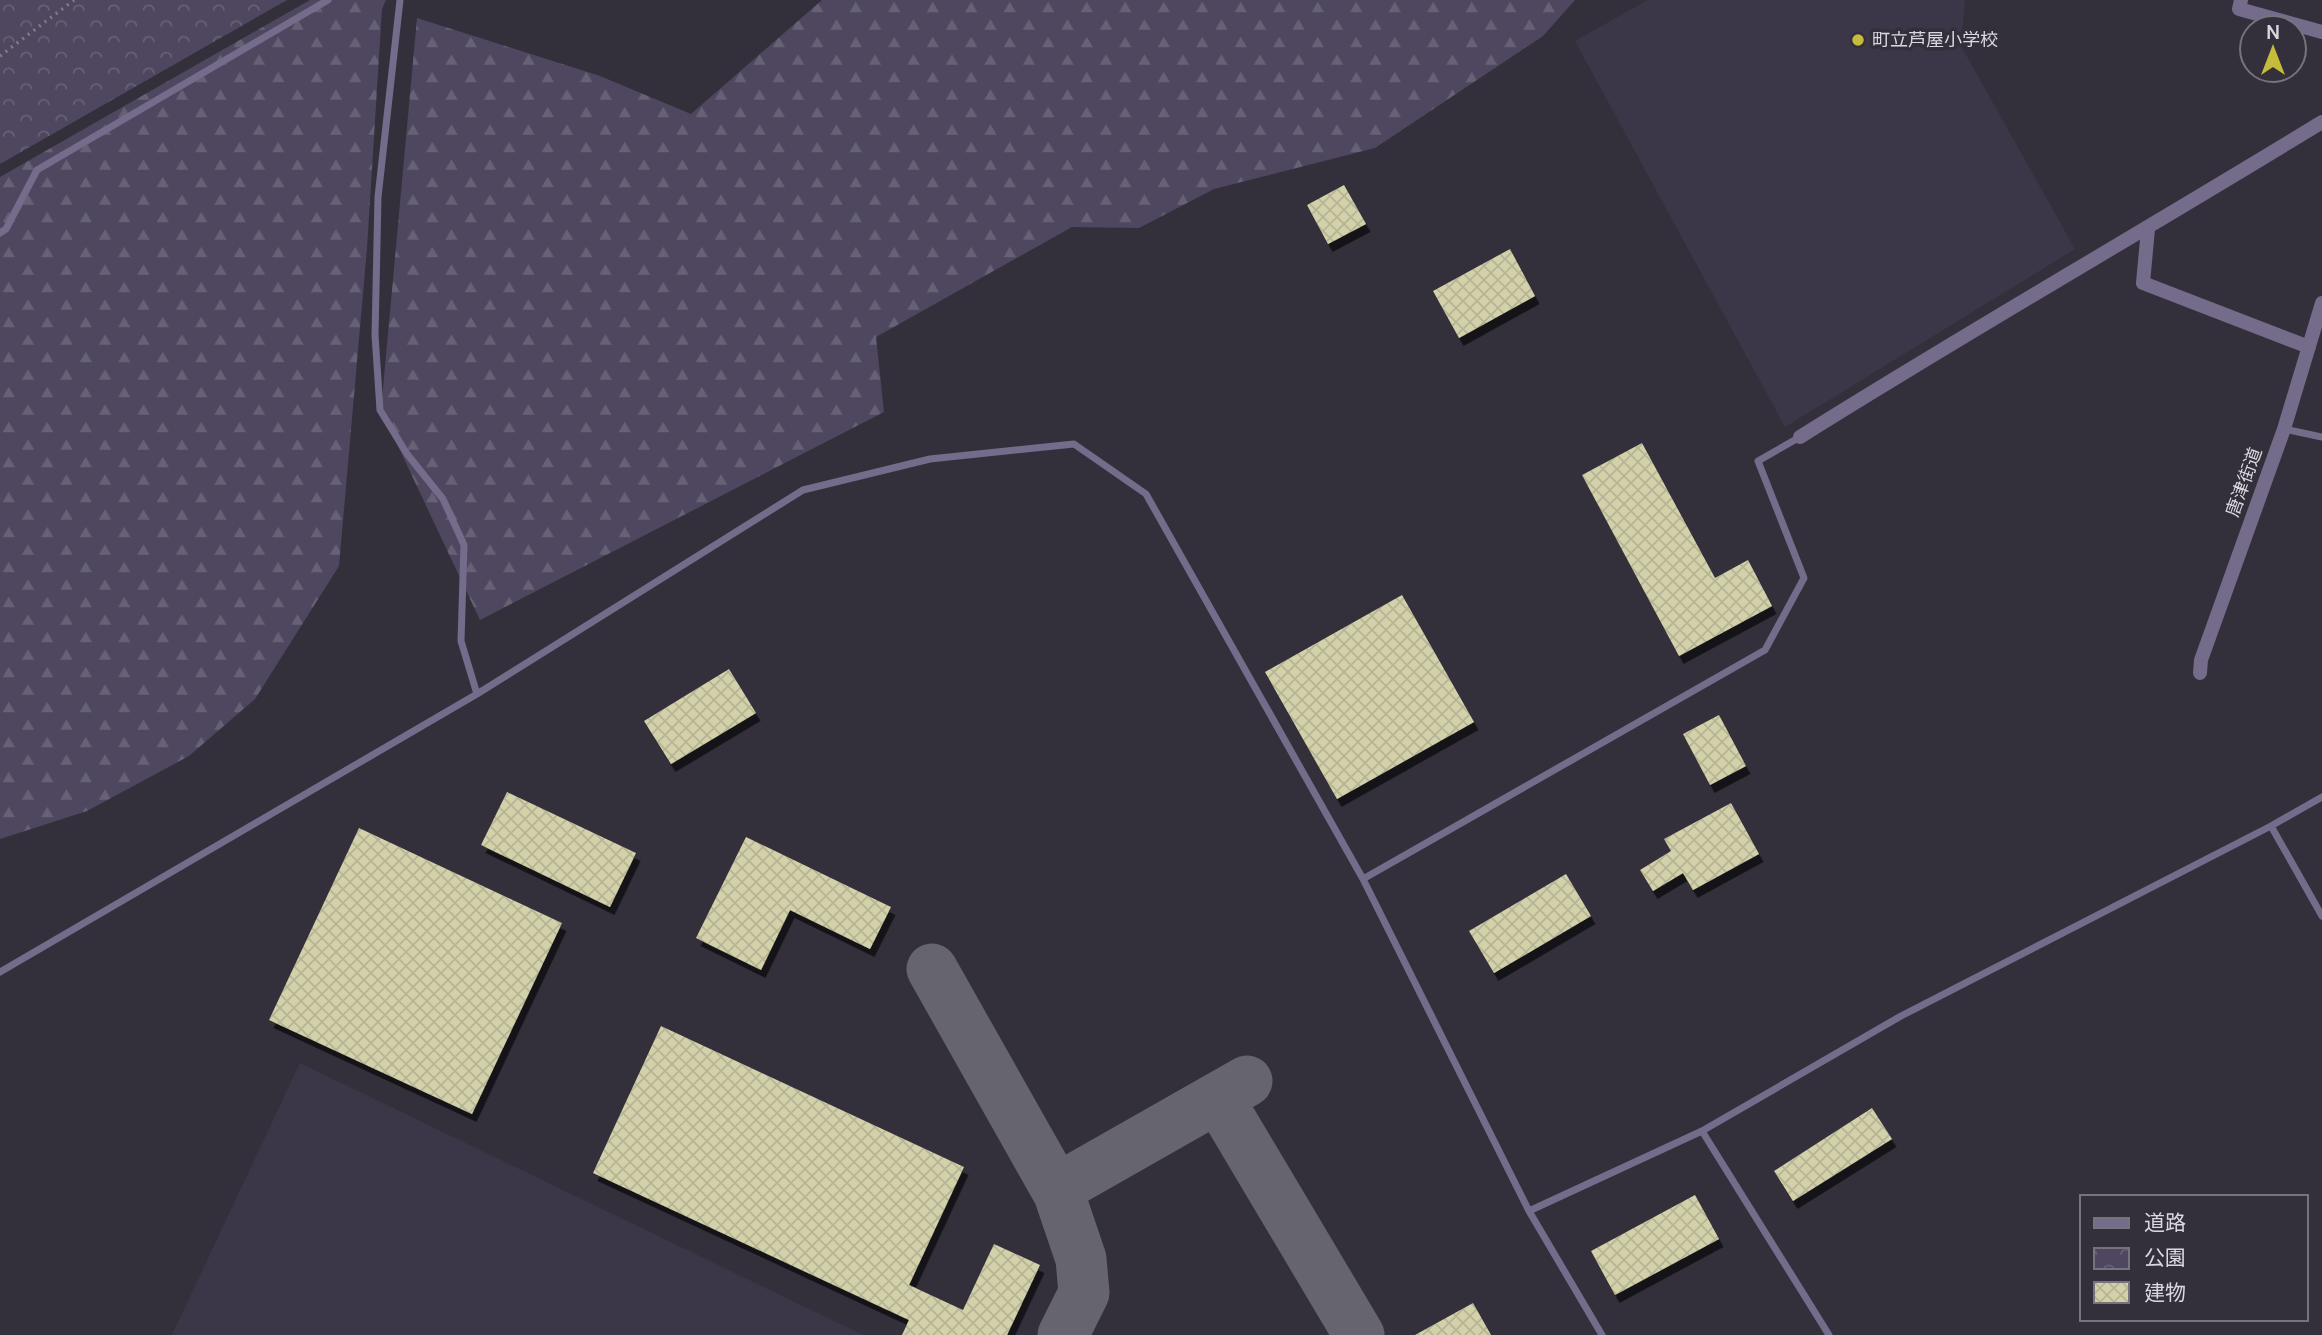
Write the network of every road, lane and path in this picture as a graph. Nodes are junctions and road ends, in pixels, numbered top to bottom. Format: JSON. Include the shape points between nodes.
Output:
{"nodes":[{"id":1,"x":74,"y":0,"type":"edge"},
{"id":2,"x":328,"y":0,"type":"edge"},
{"id":3,"x":400,"y":0,"type":"edge"},
{"id":4,"x":2241,"y":0,"type":"edge"},
{"id":5,"x":2322,"y":32,"type":"edge"},
{"id":6,"x":0,"y":56,"type":"edge"},
{"id":7,"x":2322,"y":122,"type":"edge"},
{"id":8,"x":2148,"y":229,"type":"junction"},
{"id":9,"x":0,"y":233,"type":"edge"},
{"id":10,"x":2322,"y":303,"type":"edge"},
{"id":11,"x":2309,"y":347,"type":"junction"},
{"id":12,"x":2284,"y":429,"type":"junction"},
{"id":13,"x":1800,"y":437,"type":"joint"},
{"id":14,"x":2322,"y":437,"type":"edge"},
{"id":15,"x":2200,"y":673,"type":"dead end"},
{"id":16,"x":477,"y":694,"type":"junction"},
{"id":17,"x":2322,"y":797,"type":"edge"},
{"id":18,"x":2272,"y":826,"type":"junction"},
{"id":19,"x":1363,"y":879,"type":"junction"},
{"id":20,"x":2322,"y":916,"type":"edge"},
{"id":21,"x":0,"y":972,"type":"edge"},
{"id":22,"x":1702,"y":1130,"type":"junction"},
{"id":23,"x":1529,"y":1211,"type":"junction"},
{"id":24,"x":1602,"y":1335,"type":"edge"},
{"id":25,"x":1829,"y":1335,"type":"edge"}],
"edges":[{"from":1,"to":6,"type":"path"},
{"from":2,"to":9,"type":"lane","via":[[37,170]]},
{"from":3,"to":16,"type":"lane","via":[[378,197],[375,335],[380,410],[443,499],[464,545],[461,641]]},
{"from":4,"to":5,"type":"street","via":[[2239,9]]},
{"from":7,"to":8,"type":"street"},
{"from":8,"to":11,"type":"street","via":[[2143,283]]},
{"from":8,"to":13,"type":"street","via":[[2027,296]]},
{"from":10,"to":11,"type":"street","name":"唐津街道"},
{"from":11,"to":12,"type":"street","name":"唐津街道"},
{"from":12,"to":14,"type":"lane"},
{"from":12,"to":15,"type":"street","name":"唐津街道"},
{"from":13,"to":19,"type":"lane","via":[[1758,461],[1804,578],[1765,650]]},
{"from":16,"to":19,"type":"lane","via":[[803,490],[930,459],[1074,444],[1146,494]]},
{"from":16,"to":21,"type":"lane"},
{"from":17,"to":18,"type":"lane"},
{"from":18,"to":20,"type":"lane"},
{"from":18,"to":22,"type":"lane","via":[[1901,1016]]},
{"from":19,"to":23,"type":"lane"},
{"from":22,"to":23,"type":"lane"},
{"from":22,"to":25,"type":"lane"},
{"from":23,"to":24,"type":"lane"}]}
